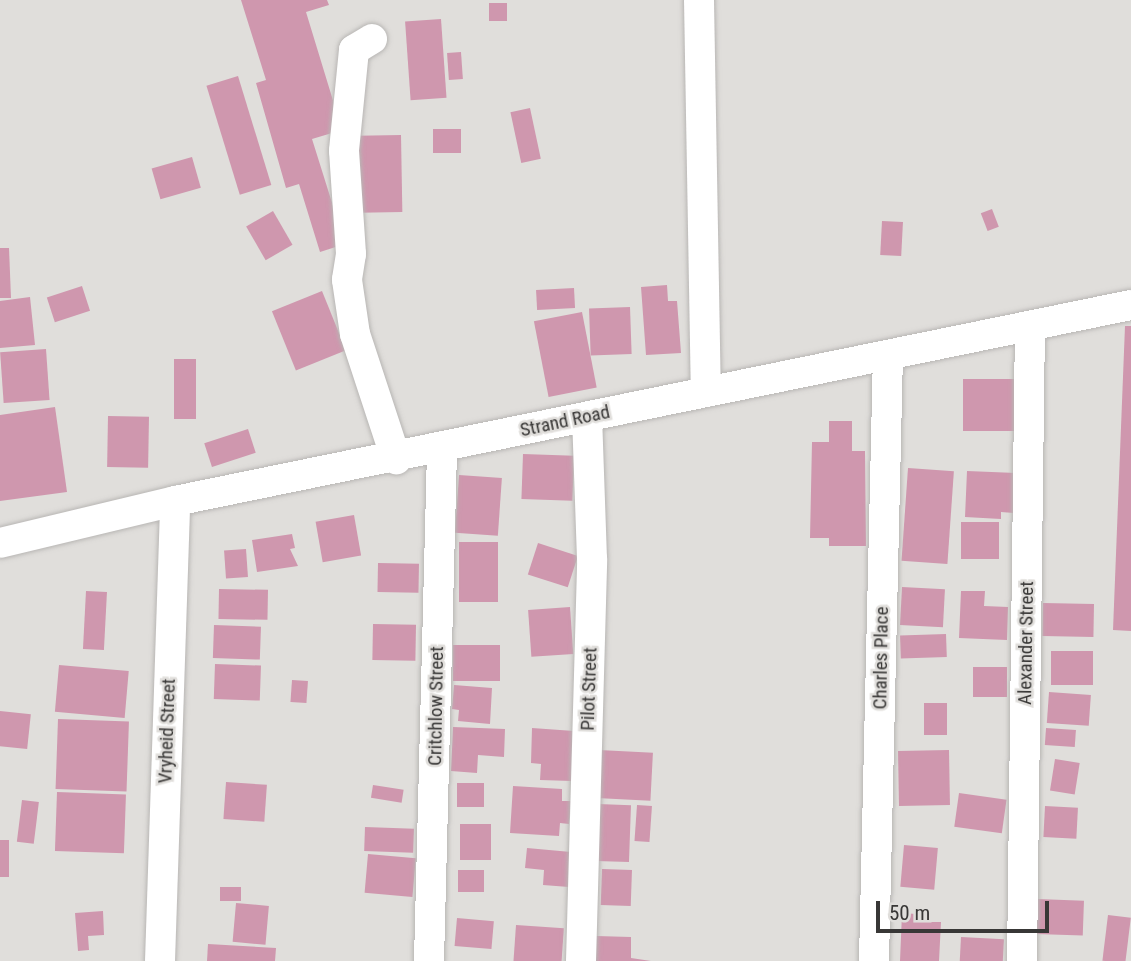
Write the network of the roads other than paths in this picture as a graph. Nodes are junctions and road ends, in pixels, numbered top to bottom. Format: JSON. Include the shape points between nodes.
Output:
{"nodes":[{"id":1,"x":699,"y":0,"type":"edge"},
{"id":2,"x":372,"y":39,"type":"dead end"},
{"id":3,"x":1131,"y":305,"type":"edge"},
{"id":4,"x":1030,"y":326,"type":"junction"},
{"id":5,"x":888,"y":355,"type":"junction"},
{"id":6,"x":706,"y":392,"type":"junction"},
{"id":7,"x":587,"y":416,"type":"junction"},
{"id":8,"x":442,"y":450,"type":"junction"},
{"id":9,"x":396,"y":459,"type":"junction"},
{"id":10,"x":175,"y":501,"type":"junction"},
{"id":11,"x":0,"y":543,"type":"edge"},
{"id":12,"x":160,"y":961,"type":"edge"},
{"id":13,"x":429,"y":961,"type":"edge"},
{"id":14,"x":581,"y":961,"type":"edge"},
{"id":15,"x":874,"y":961,"type":"edge"},
{"id":16,"x":1022,"y":961,"type":"edge"}],
"edges":[{"from":1,"to":6,"type":"street"},
{"from":2,"to":9,"type":"street","via":[[354,50],[344,151],[351,254],[347,279],[355,334]]},
{"from":3,"to":4,"type":"street","name":"Strand Road"},
{"from":4,"to":5,"type":"street","name":"Strand Road"},
{"from":4,"to":16,"type":"street","name":"Alexander Street"},
{"from":5,"to":6,"type":"street","name":"Strand Road"},
{"from":5,"to":15,"type":"street","name":"Charles Place"},
{"from":6,"to":7,"type":"street","name":"Strand Road"},
{"from":7,"to":8,"type":"street","name":"Strand Road"},
{"from":7,"to":14,"type":"street","name":"Pilot Street","via":[[592,559]]},
{"from":8,"to":9,"type":"street","name":"Strand Road"},
{"from":8,"to":13,"type":"street","name":"Critchlow Street"},
{"from":9,"to":10,"type":"street","name":"Strand Road"},
{"from":10,"to":11,"type":"street","name":"Strand Road"},
{"from":10,"to":12,"type":"street","name":"Vryheid Street"}]}
